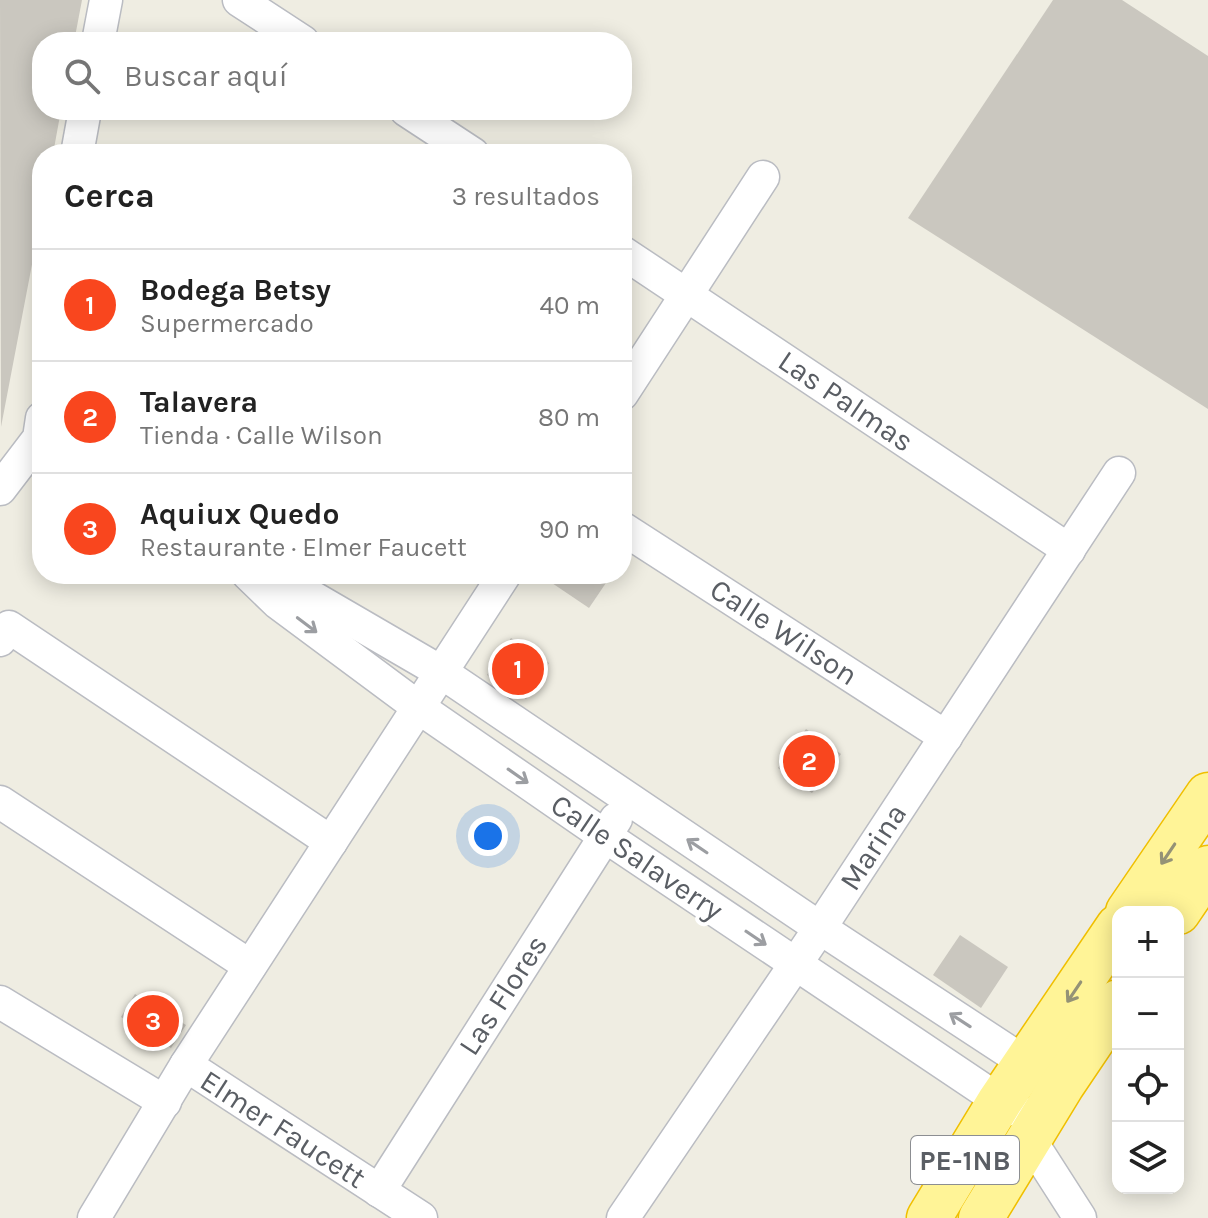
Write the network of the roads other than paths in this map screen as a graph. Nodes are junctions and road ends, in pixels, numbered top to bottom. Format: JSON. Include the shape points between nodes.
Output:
{"nodes":[{"id":1,"x":106,"y":0,"type":"edge"},
{"id":2,"x":239,"y":0,"type":"edge"},
{"id":3,"x":100,"y":32,"type":"edge"},
{"id":4,"x":288,"y":32,"type":"edge"},
{"id":5,"x":83,"y":120,"type":"edge"},
{"id":6,"x":421,"y":120,"type":"edge"},
{"id":7,"x":79,"y":144,"type":"edge"},
{"id":8,"x":458,"y":144,"type":"edge"},
{"id":9,"x":763,"y":177,"type":"dead end"},
{"id":10,"x":632,"y":259,"type":"edge"},
{"id":11,"x":687,"y":295,"type":"junction"},
{"id":12,"x":632,"y":379,"type":"edge"},
{"id":13,"x":32,"y":445,"type":"edge"},
{"id":14,"x":1119,"y":473,"type":"dead end"},
{"id":15,"x":0,"y":489,"type":"edge"},
{"id":16,"x":632,"y":534,"type":"edge"},
{"id":17,"x":1069,"y":550,"type":"junction"},
{"id":18,"x":258,"y":584,"type":"edge"},
{"id":19,"x":290,"y":584,"type":"edge"},
{"id":20,"x":498,"y":584,"type":"edge"},
{"id":21,"x":0,"y":640,"type":"edge"},
{"id":22,"x":441,"y":672,"type":"junction"},
{"id":23,"x":418,"y":707,"type":"junction"},
{"id":24,"x":946,"y":737,"type":"junction"},
{"id":25,"x":1208,"y":795,"type":"edge"},
{"id":26,"x":628,"y":799,"type":"junction"},
{"id":27,"x":0,"y":802,"type":"edge"},
{"id":28,"x":605,"y":836,"type":"junction"},
{"id":29,"x":331,"y":842,"type":"junction"},
{"id":30,"x":1208,"y":868,"type":"edge"},
{"id":31,"x":1132,"y":906,"type":"edge"},
{"id":32,"x":1182,"y":906,"type":"edge"},
{"id":33,"x":820,"y":928,"type":"junction"},
{"id":34,"x":1112,"y":940,"type":"edge"},
{"id":35,"x":795,"y":965,"type":"junction"},
{"id":36,"x":250,"y":966,"type":"junction"},
{"id":37,"x":0,"y":1002,"type":"edge"},
{"id":38,"x":1112,"y":1010,"type":"edge"},
{"id":39,"x":186,"y":1065,"type":"junction"},
{"id":40,"x":1000,"y":1101,"type":"junction"},
{"id":41,"x":165,"y":1102,"type":"junction"},
{"id":42,"x":1039,"y":1102,"type":"junction"},
{"id":43,"x":379,"y":1191,"type":"junction"},
{"id":44,"x":94,"y":1218,"type":"edge"},
{"id":45,"x":421,"y":1218,"type":"edge"},
{"id":46,"x":623,"y":1218,"type":"edge"},
{"id":47,"x":929,"y":1218,"type":"edge"},
{"id":48,"x":981,"y":1218,"type":"edge"},
{"id":49,"x":1080,"y":1218,"type":"edge"}],
"edges":[{"from":1,"to":3,"type":"street"},
{"from":2,"to":4,"type":"street"},
{"from":5,"to":7,"type":"street"},
{"from":6,"to":8,"type":"street"},
{"from":9,"to":11,"type":"street"},
{"from":10,"to":11,"type":"street","name":"Las Palmas"},
{"from":11,"to":12,"type":"street"},
{"from":11,"to":17,"type":"street","name":"Las Palmas"},
{"from":13,"to":15,"type":"street"},
{"from":14,"to":17,"type":"street","name":"Marina"},
{"from":16,"to":24,"type":"street","name":"Calle Wilson"},
{"from":17,"to":24,"type":"street","name":"Marina"},
{"from":18,"to":23,"type":"street","name":"Calle Salaverry","one_way":true},
{"from":19,"to":22,"type":"street","name":"Calle Salaverry"},
{"from":20,"to":22,"type":"street"},
{"from":21,"to":29,"type":"street","via":[[9,627]]},
{"from":22,"to":23,"type":"street"},
{"from":22,"to":26,"type":"street","name":"Calle Salaverry"},
{"from":23,"to":28,"type":"street","name":"Calle Salaverry","one_way":true},
{"from":23,"to":29,"type":"street"},
{"from":24,"to":33,"type":"street","name":"Marina"},
{"from":25,"to":31,"type":"highway","one_way":true},
{"from":26,"to":28,"type":"street","name":"Las Flores"},
{"from":33,"to":26,"type":"street","name":"Calle Salaverry","one_way":true},
{"from":27,"to":36,"type":"street"},
{"from":28,"to":35,"type":"street","name":"Calle Salaverry","one_way":true},
{"from":28,"to":43,"type":"street","name":"Las Flores"},
{"from":29,"to":36,"type":"street"},
{"from":30,"to":32,"type":"highway"},
{"from":33,"to":35,"type":"street","name":"Marina"},
{"from":42,"to":33,"type":"street","name":"Calle Salaverry","one_way":true},
{"from":34,"to":42,"type":"highway","number":"PE-1NB","one_way":true},
{"from":35,"to":40,"type":"street","name":"Calle Salaverry"},
{"from":35,"to":46,"type":"street","name":"Marina"},
{"from":36,"to":39,"type":"street"},
{"from":37,"to":41,"type":"street"},
{"from":38,"to":42,"type":"highway","number":"PE-1NB"},
{"from":39,"to":41,"type":"street"},
{"from":39,"to":43,"type":"street","name":"Elmer Faucett"},
{"from":40,"to":42,"type":"highway","number":"PE-1NB"},
{"from":40,"to":47,"type":"highway","number":"PE-1NB"},
{"from":41,"to":44,"type":"street"},
{"from":42,"to":48,"type":"highway","number":"PE-1NB"},
{"from":42,"to":49,"type":"street"},
{"from":43,"to":45,"type":"street","name":"Elmer Faucett"}]}
